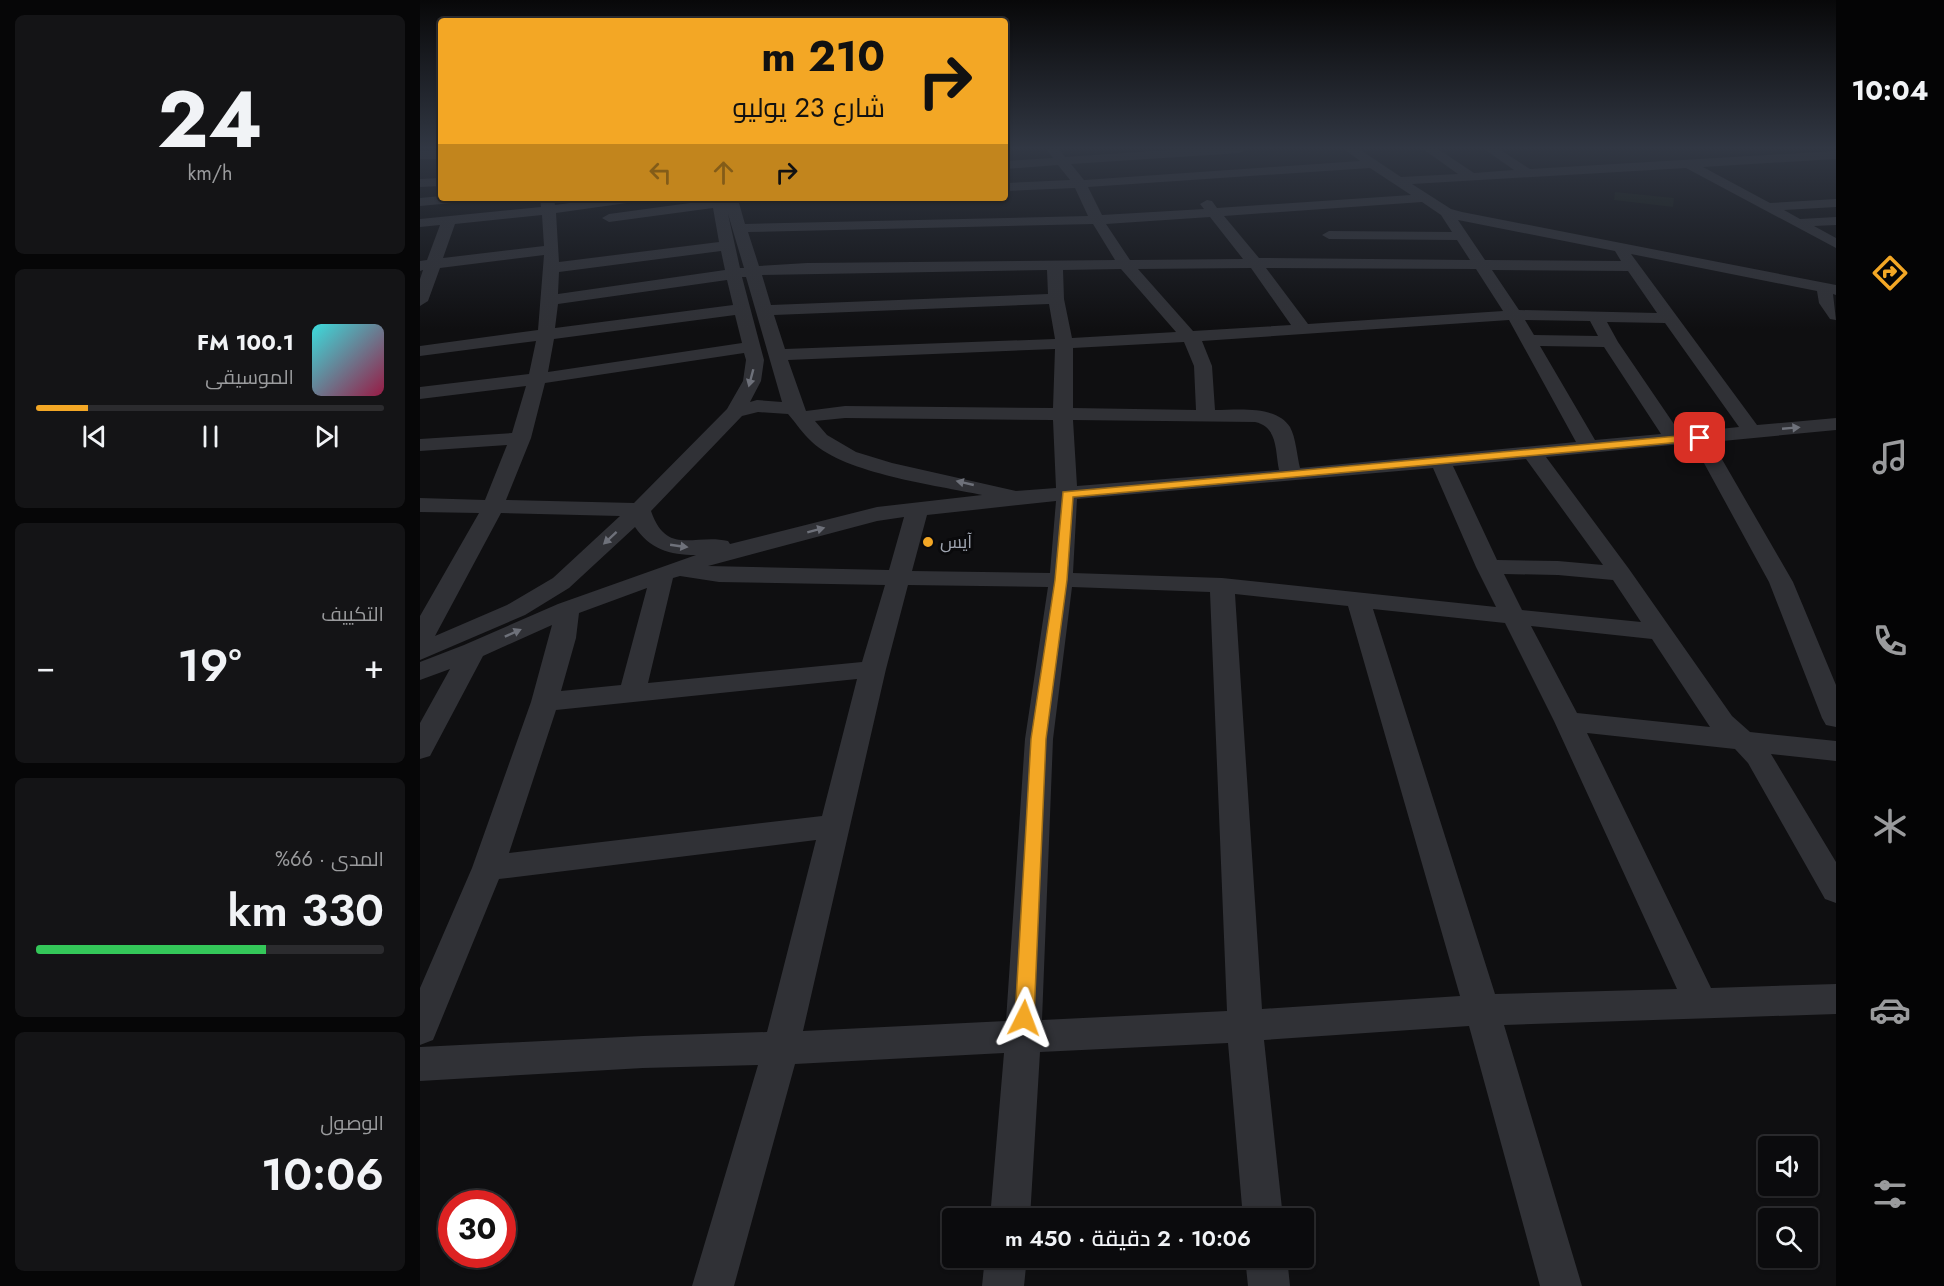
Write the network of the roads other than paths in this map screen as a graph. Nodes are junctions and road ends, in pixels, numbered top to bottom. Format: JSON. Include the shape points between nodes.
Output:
{"nodes":[{"id":1,"x":582,"y":209,"type":"edge"},
{"id":2,"x":666,"y":209,"type":"edge"},
{"id":3,"x":729,"y":209,"type":"edge"},
{"id":4,"x":733,"y":209,"type":"edge"},
{"id":5,"x":1092,"y":209,"type":"edge"},
{"id":6,"x":1210,"y":209,"type":"edge"},
{"id":7,"x":1377,"y":209,"type":"edge"},
{"id":8,"x":1442,"y":209,"type":"edge"},
{"id":9,"x":1772,"y":209,"type":"edge"},
{"id":10,"x":1446,"y":212,"type":"junction"},
{"id":11,"x":1213,"y":213,"type":"junction"},
{"id":12,"x":553,"y":215,"type":"edge"},
{"id":13,"x":448,"y":220,"type":"junction"},
{"id":14,"x":596,"y":220,"type":"dead end"},
{"id":15,"x":1097,"y":220,"type":"junction"},
{"id":16,"x":1322,"y":221,"type":"junction"},
{"id":17,"x":1836,"y":222,"type":"edge"},
{"id":18,"x":420,"y":223,"type":"edge"},
{"id":19,"x":1796,"y":223,"type":"junction"},
{"id":20,"x":740,"y":228,"type":"junction"},
{"id":21,"x":1463,"y":236,"type":"junction"},
{"id":22,"x":1836,"y":244,"type":"edge"},
{"id":23,"x":727,"y":246,"type":"junction"},
{"id":24,"x":1619,"y":248,"type":"junction"},
{"id":25,"x":552,"y":259,"type":"junction"},
{"id":26,"x":1255,"y":263,"type":"junction"},
{"id":27,"x":1055,"y":264,"type":"junction"},
{"id":28,"x":1125,"y":264,"type":"junction"},
{"id":29,"x":1340,"y":264,"type":"junction"},
{"id":30,"x":1482,"y":264,"type":"junction"},
{"id":31,"x":427,"y":265,"type":"edge"},
{"id":32,"x":1630,"y":266,"type":"junction"},
{"id":33,"x":743,"y":272,"type":"junction"},
{"id":34,"x":1830,"y":289,"type":"edge"},
{"id":35,"x":1056,"y":299,"type":"junction"},
{"id":36,"x":552,"y":300,"type":"junction"},
{"id":37,"x":420,"y":301,"type":"edge"},
{"id":38,"x":742,"y":309,"type":"junction"},
{"id":39,"x":765,"y":310,"type":"junction"},
{"id":40,"x":1514,"y":315,"type":"junction"},
{"id":41,"x":1836,"y":315,"type":"edge"},
{"id":42,"x":1596,"y":316,"type":"junction"},
{"id":43,"x":1671,"y":318,"type":"junction"},
{"id":44,"x":1303,"y":329,"type":"junction"},
{"id":45,"x":546,"y":336,"type":"junction"},
{"id":46,"x":1188,"y":337,"type":"junction"},
{"id":47,"x":1528,"y":340,"type":"junction"},
{"id":48,"x":1609,"y":342,"type":"junction"},
{"id":49,"x":1064,"y":343,"type":"junction"},
{"id":50,"x":752,"y":346,"type":"junction"},
{"id":51,"x":420,"y":351,"type":"edge"},
{"id":52,"x":776,"y":355,"type":"junction"},
{"id":53,"x":537,"y":379,"type":"junction"},
{"id":54,"x":420,"y":393,"type":"edge"},
{"id":55,"x":735,"y":412,"type":"junction"},
{"id":56,"x":798,"y":413,"type":"junction"},
{"id":57,"x":1064,"y":415,"type":"junction"},
{"id":58,"x":1206,"y":416,"type":"junction"},
{"id":59,"x":1829,"y":425,"type":"edge"},
{"id":60,"x":1752,"y":432,"type":"junction"},
{"id":61,"x":521,"y":438,"type":"junction"},
{"id":62,"x":1700,"y":438,"type":"junction"},
{"id":63,"x":1675,"y":440,"type":"junction"},
{"id":64,"x":1836,"y":444,"type":"edge"},
{"id":65,"x":420,"y":445,"type":"edge"},
{"id":66,"x":1589,"y":447,"type":"junction"},
{"id":67,"x":1532,"y":453,"type":"junction"},
{"id":68,"x":1441,"y":462,"type":"junction"},
{"id":69,"x":1291,"y":475,"type":"junction"},
{"id":70,"x":1067,"y":494,"type":"junction"},
{"id":71,"x":1022,"y":497,"type":"junction"},
{"id":72,"x":420,"y":505,"type":"edge"},
{"id":73,"x":493,"y":506,"type":"junction"},
{"id":74,"x":918,"y":508,"type":"junction"},
{"id":75,"x":640,"y":510,"type":"junction"},
{"id":76,"x":786,"y":539,"type":"junction"},
{"id":77,"x":1488,"y":567,"type":"junction"},
{"id":78,"x":670,"y":571,"type":"junction"},
{"id":79,"x":1621,"y":574,"type":"junction"},
{"id":80,"x":900,"y":578,"type":"junction"},
{"id":81,"x":1061,"y":580,"type":"junction"},
{"id":82,"x":1222,"y":585,"type":"junction"},
{"id":83,"x":1358,"y":600,"type":"junction"},
{"id":84,"x":567,"y":609,"type":"junction"},
{"id":85,"x":1511,"y":615,"type":"junction"},
{"id":86,"x":1661,"y":632,"type":"junction"},
{"id":87,"x":420,"y":640,"type":"edge"},
{"id":88,"x":473,"y":651,"type":"junction"},
{"id":89,"x":420,"y":652,"type":"edge"},
{"id":90,"x":873,"y":669,"type":"junction"},
{"id":91,"x":420,"y":671,"type":"edge"},
{"id":92,"x":632,"y":693,"type":"junction"},
{"id":93,"x":545,"y":702,"type":"junction"},
{"id":94,"x":1836,"y":718,"type":"edge"},
{"id":95,"x":1568,"y":721,"type":"junction"},
{"id":96,"x":1749,"y":743,"type":"junction"},
{"id":97,"x":420,"y":749,"type":"edge"},
{"id":98,"x":1836,"y":751,"type":"edge"},
{"id":99,"x":835,"y":826,"type":"junction"},
{"id":100,"x":488,"y":868,"type":"junction"},
{"id":101,"x":1836,"y":891,"type":"edge"},
{"id":102,"x":1836,"y":999,"type":"edge"},
{"id":103,"x":1700,"y":1002,"type":"junction"},
{"id":104,"x":1482,"y":1010,"type":"junction"},
{"id":105,"x":1245,"y":1026,"type":"junction"},
{"id":106,"x":420,"y":1029,"type":"edge"},
{"id":107,"x":1023,"y":1038,"type":"junction"},
{"id":108,"x":781,"y":1048,"type":"junction"},
{"id":109,"x":420,"y":1064,"type":"edge"},
{"id":110,"x":1011,"y":1208,"type":"edge"},
{"id":111,"x":1262,"y":1208,"type":"edge"},
{"id":112,"x":1004,"y":1268,"type":"edge"},
{"id":113,"x":1267,"y":1268,"type":"edge"},
{"id":114,"x":713,"y":1286,"type":"edge"},
{"id":115,"x":1002,"y":1286,"type":"edge"},
{"id":116,"x":1269,"y":1286,"type":"edge"},
{"id":117,"x":1561,"y":1286,"type":"edge"}],
"edges":[{"from":1,"to":12,"type":"street"},
{"from":2,"to":14,"type":"street"},
{"from":3,"to":23,"type":"street"},
{"from":4,"to":20,"type":"street"},
{"from":5,"to":15,"type":"street"},
{"from":6,"to":11,"type":"street"},
{"from":7,"to":16,"type":"street"},
{"from":8,"to":10,"type":"street"},
{"from":9,"to":19,"type":"street"},
{"from":10,"to":21,"type":"street"},
{"from":10,"to":24,"type":"street"},
{"from":11,"to":15,"type":"street"},
{"from":11,"to":16,"type":"street"},
{"from":11,"to":26,"type":"street"},
{"from":12,"to":13,"type":"street"},
{"from":12,"to":25,"type":"street"},
{"from":13,"to":18,"type":"street"},
{"from":13,"to":31,"type":"street"},
{"from":15,"to":20,"type":"street"},
{"from":15,"to":28,"type":"street"},
{"from":16,"to":21,"type":"street"},
{"from":16,"to":29,"type":"street"},
{"from":17,"to":19,"type":"street"},
{"from":19,"to":22,"type":"street"},
{"from":20,"to":33,"type":"street"},
{"from":21,"to":30,"type":"street"},
{"from":23,"to":25,"type":"street"},
{"from":23,"to":33,"type":"street"},
{"from":24,"to":32,"type":"street"},
{"from":24,"to":34,"type":"street"},
{"from":25,"to":31,"type":"street"},
{"from":25,"to":36,"type":"street"},
{"from":26,"to":28,"type":"street"},
{"from":26,"to":29,"type":"street"},
{"from":26,"to":44,"type":"street"},
{"from":27,"to":28,"type":"street"},
{"from":27,"to":33,"type":"street"},
{"from":27,"to":35,"type":"street"},
{"from":28,"to":46,"type":"street"},
{"from":29,"to":30,"type":"street"},
{"from":30,"to":32,"type":"street"},
{"from":30,"to":40,"type":"street"},
{"from":31,"to":37,"type":"street"},
{"from":32,"to":43,"type":"street"},
{"from":33,"to":36,"type":"street"},
{"from":33,"to":38,"type":"street"},
{"from":33,"to":39,"type":"street"},
{"from":34,"to":41,"type":"street","via":[[1827,303]]},
{"from":35,"to":39,"type":"street"},
{"from":35,"to":49,"type":"street"},
{"from":36,"to":45,"type":"street"},
{"from":38,"to":45,"type":"street"},
{"from":38,"to":50,"type":"street"},
{"from":39,"to":52,"type":"street"},
{"from":40,"to":42,"type":"street"},
{"from":40,"to":44,"type":"street"},
{"from":40,"to":47,"type":"street"},
{"from":42,"to":43,"type":"street"},
{"from":42,"to":48,"type":"street"},
{"from":43,"to":60,"type":"street"},
{"from":44,"to":46,"type":"street"},
{"from":45,"to":51,"type":"street"},
{"from":45,"to":53,"type":"street"},
{"from":46,"to":49,"type":"street"},
{"from":46,"to":58,"type":"street","via":[[1202,358]]},
{"from":47,"to":48,"type":"street"},
{"from":47,"to":66,"type":"street"},
{"from":48,"to":63,"type":"street"},
{"from":49,"to":52,"type":"street"},
{"from":49,"to":57,"type":"street"},
{"from":50,"to":53,"type":"street"},
{"from":50,"to":55,"type":"street","one_way":true,"via":[[752,381]]},
{"from":52,"to":56,"type":"street"},
{"from":53,"to":54,"type":"street"},
{"from":53,"to":61,"type":"street"},
{"from":55,"to":56,"type":"street","via":[[757,406]]},
{"from":55,"to":75,"type":"street"},
{"from":56,"to":57,"type":"street"},
{"from":71,"to":56,"type":"street","one_way":true,"via":[[863,461],[820,439]]},
{"from":57,"to":58,"type":"street"},
{"from":57,"to":70,"type":"street"},
{"from":58,"to":69,"type":"street","via":[[1255,417],[1278,424]]},
{"from":60,"to":59,"type":"street","one_way":true},
{"from":59,"to":64,"type":"street"},
{"from":60,"to":62,"type":"street"},
{"from":61,"to":65,"type":"street"},
{"from":61,"to":73,"type":"street"},
{"from":62,"to":63,"type":"street"},
{"from":62,"to":94,"type":"street","via":[[1781,582]]},
{"from":63,"to":66,"type":"street"},
{"from":66,"to":67,"type":"street"},
{"from":67,"to":68,"type":"street"},
{"from":67,"to":79,"type":"street"},
{"from":68,"to":69,"type":"street"},
{"from":68,"to":77,"type":"street"},
{"from":69,"to":70,"type":"street"},
{"from":70,"to":71,"type":"street"},
{"from":70,"to":81,"type":"street"},
{"from":71,"to":74,"type":"street"},
{"from":72,"to":73,"type":"street"},
{"from":73,"to":75,"type":"street"},
{"from":73,"to":87,"type":"street"},
{"from":76,"to":74,"type":"street","one_way":true,"via":[[877,514]]},
{"from":74,"to":80,"type":"street"},
{"from":75,"to":76,"type":"street","one_way":true,"via":[[643,524],[655,540],[675,547]]},
{"from":75,"to":89,"type":"street","one_way":true,"via":[[561,583],[538,598]]},
{"from":76,"to":78,"type":"street"},
{"from":77,"to":79,"type":"street"},
{"from":77,"to":85,"type":"street"},
{"from":78,"to":80,"type":"street"},
{"from":78,"to":84,"type":"street"},
{"from":78,"to":92,"type":"street"},
{"from":79,"to":86,"type":"street"},
{"from":80,"to":81,"type":"street"},
{"from":80,"to":90,"type":"street"},
{"from":81,"to":82,"type":"street"},
{"from":81,"to":107,"type":"street","via":[[1039,739]]},
{"from":82,"to":83,"type":"street"},
{"from":82,"to":105,"type":"street"},
{"from":83,"to":85,"type":"street"},
{"from":83,"to":104,"type":"street"},
{"from":88,"to":84,"type":"street","one_way":true},
{"from":84,"to":93,"type":"street"},
{"from":85,"to":86,"type":"street"},
{"from":85,"to":95,"type":"street"},
{"from":86,"to":96,"type":"street","via":[[1724,726]]},
{"from":88,"to":91,"type":"street"},
{"from":88,"to":97,"type":"street"},
{"from":90,"to":92,"type":"street"},
{"from":90,"to":99,"type":"street"},
{"from":92,"to":93,"type":"street"},
{"from":93,"to":100,"type":"street"},
{"from":95,"to":96,"type":"street"},
{"from":95,"to":103,"type":"street"},
{"from":96,"to":98,"type":"street"},
{"from":96,"to":101,"type":"street"},
{"from":99,"to":100,"type":"street"},
{"from":99,"to":108,"type":"street"},
{"from":100,"to":106,"type":"street"},
{"from":102,"to":103,"type":"street"},
{"from":103,"to":104,"type":"street"},
{"from":104,"to":105,"type":"street"},
{"from":104,"to":117,"type":"street"},
{"from":105,"to":107,"type":"street"},
{"from":105,"to":111,"type":"street"},
{"from":107,"to":108,"type":"street"},
{"from":107,"to":110,"type":"street"},
{"from":108,"to":109,"type":"street"},
{"from":108,"to":114,"type":"street"},
{"from":112,"to":115,"type":"street"},
{"from":113,"to":116,"type":"street"}]}
